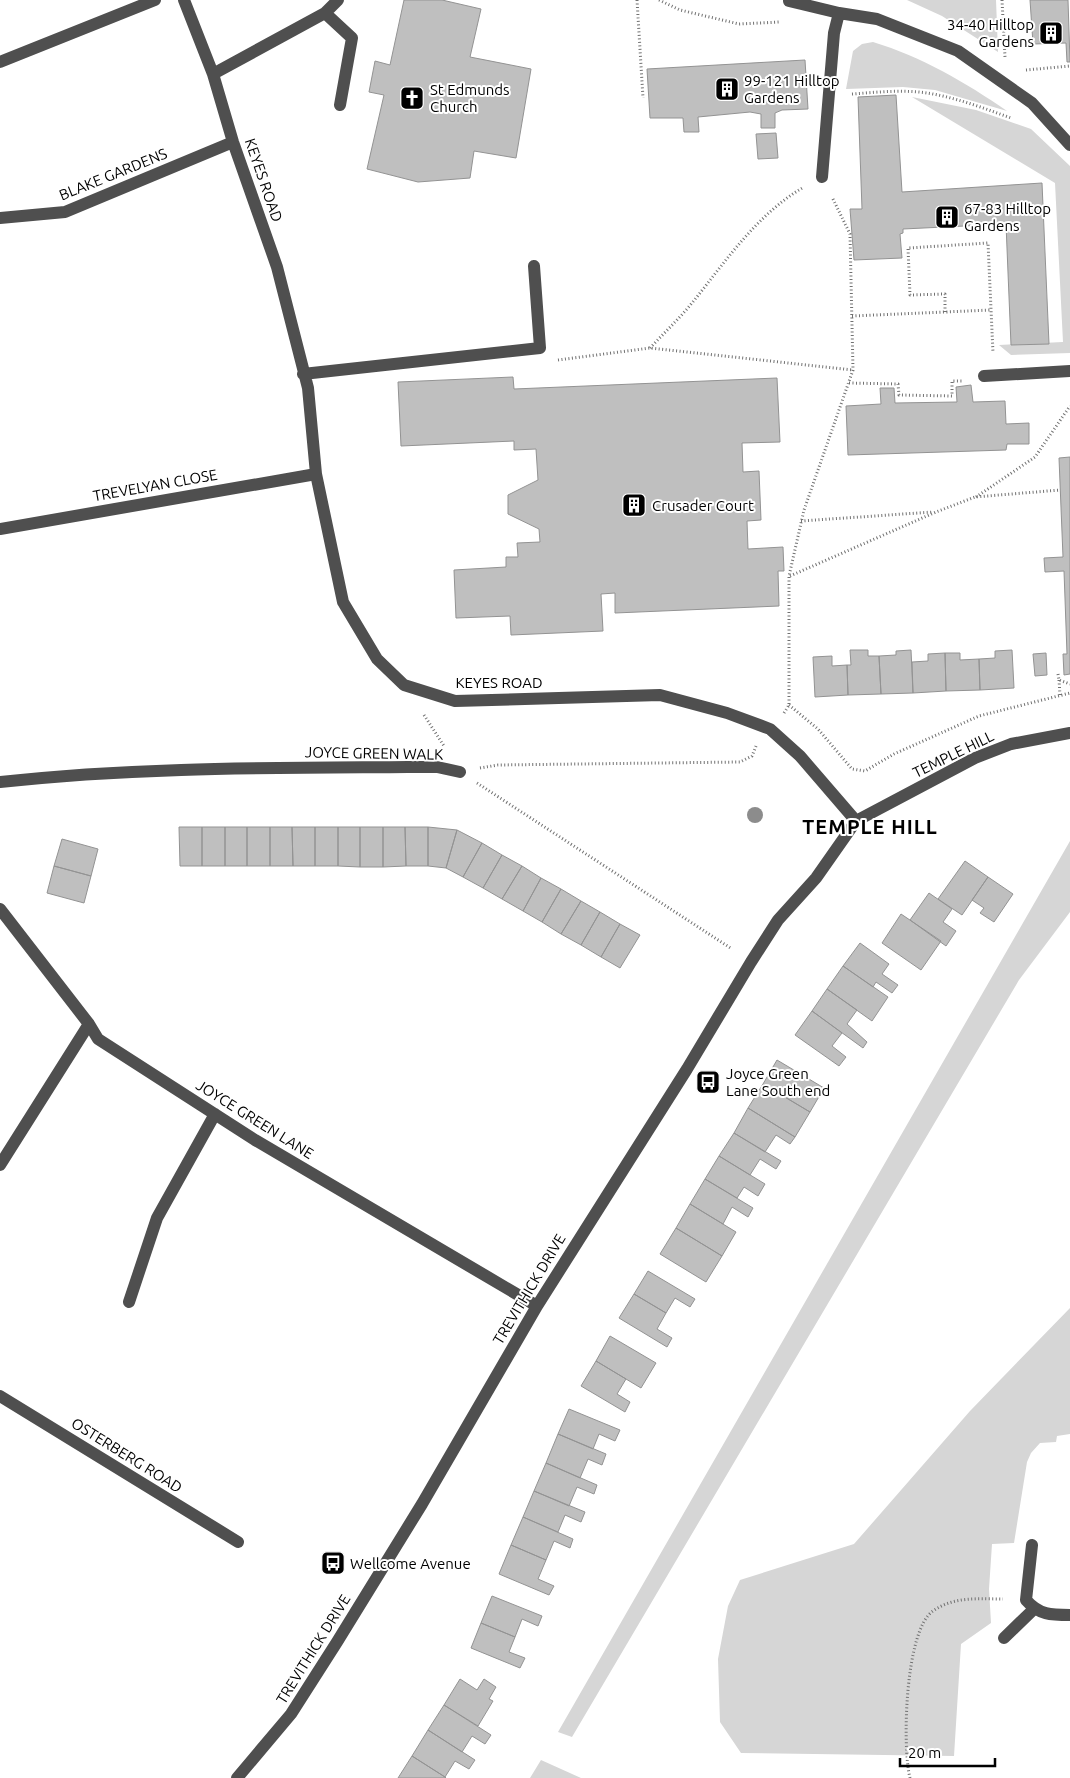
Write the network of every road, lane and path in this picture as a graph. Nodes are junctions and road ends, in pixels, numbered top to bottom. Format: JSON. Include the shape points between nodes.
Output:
{"nodes":[{"id":1,"x":155,"y":0,"type":"edge"},
{"id":2,"x":184,"y":0,"type":"edge"},
{"id":3,"x":338,"y":0,"type":"edge"},
{"id":4,"x":637,"y":0,"type":"edge"},
{"id":5,"x":659,"y":0,"type":"edge"},
{"id":6,"x":1002,"y":0,"type":"edge"},
{"id":7,"x":789,"y":1,"type":"edge"},
{"id":8,"x":325,"y":13,"type":"junction"},
{"id":9,"x":839,"y":13,"type":"junction"},
{"id":10,"x":786,"y":22,"type":"dead end"},
{"id":11,"x":1005,"y":61,"type":"dead end"},
{"id":12,"x":0,"y":62,"type":"edge"},
{"id":13,"x":1070,"y":66,"type":"edge"},
{"id":14,"x":1018,"y":71,"type":"dead end"},
{"id":15,"x":213,"y":74,"type":"junction"},
{"id":16,"x":829,"y":96,"type":"junction"},
{"id":17,"x":642,"y":98,"type":"dead end"},
{"id":18,"x":1032,"y":104,"type":"junction"},
{"id":19,"x":340,"y":105,"type":"dead end"},
{"id":20,"x":233,"y":142,"type":"junction"},
{"id":21,"x":1070,"y":145,"type":"edge"},
{"id":22,"x":822,"y":177,"type":"junction"},
{"id":23,"x":0,"y":218,"type":"edge"},
{"id":24,"x":534,"y":266,"type":"dead end"},
{"id":25,"x":945,"y":312,"type":"junction"},
{"id":26,"x":852,"y":316,"type":"junction"},
{"id":27,"x":650,"y":348,"type":"junction"},
{"id":28,"x":555,"y":360,"type":"dead end"},
{"id":29,"x":853,"y":370,"type":"junction"},
{"id":30,"x":1070,"y":371,"type":"edge"},
{"id":31,"x":303,"y":374,"type":"junction"},
{"id":32,"x":984,"y":376,"type":"dead end"},
{"id":33,"x":968,"y":381,"type":"dead end"},
{"id":34,"x":849,"y":383,"type":"junction"},
{"id":35,"x":1070,"y":406,"type":"edge"},
{"id":36,"x":316,"y":474,"type":"junction"},
{"id":37,"x":1060,"y":490,"type":"dead end"},
{"id":38,"x":975,"y":497,"type":"junction"},
{"id":39,"x":936,"y":512,"type":"junction"},
{"id":40,"x":801,"y":521,"type":"junction"},
{"id":41,"x":0,"y":529,"type":"edge"},
{"id":42,"x":790,"y":576,"type":"junction"},
{"id":43,"x":1058,"y":674,"type":"dead end"},
{"id":44,"x":1059,"y":680,"type":"junction"},
{"id":45,"x":404,"y":684,"type":"junction"},
{"id":46,"x":1070,"y":684,"type":"edge"},
{"id":47,"x":1070,"y":693,"type":"edge"},
{"id":48,"x":1060,"y":695,"type":"junction"},
{"id":49,"x":770,"y":729,"type":"junction"},
{"id":50,"x":1070,"y":733,"type":"edge"},
{"id":51,"x":460,"y":772,"type":"junction"},
{"id":52,"x":0,"y":782,"type":"edge"},
{"id":53,"x":856,"y":821,"type":"junction"},
{"id":54,"x":0,"y":909,"type":"edge"},
{"id":55,"x":751,"y":962,"type":"junction"},
{"id":56,"x":89,"y":1024,"type":"junction"},
{"id":57,"x":215,"y":1114,"type":"junction"},
{"id":58,"x":0,"y":1165,"type":"edge"},
{"id":59,"x":129,"y":1302,"type":"dead end"},
{"id":60,"x":537,"y":1306,"type":"junction"},
{"id":61,"x":0,"y":1396,"type":"edge"},
{"id":62,"x":238,"y":1542,"type":"dead end"},
{"id":63,"x":1032,"y":1545,"type":"dead end"},
{"id":64,"x":1030,"y":1604,"type":"junction"},
{"id":65,"x":1070,"y":1616,"type":"edge"},
{"id":66,"x":1004,"y":1638,"type":"dead end"},
{"id":67,"x":236,"y":1778,"type":"edge"},
{"id":68,"x":910,"y":1778,"type":"edge"}],
"edges":[{"from":1,"to":12,"type":"street"},
{"from":2,"to":15,"type":"street","name":"KEYES ROAD"},
{"from":3,"to":8,"type":"street"},
{"from":4,"to":17,"type":"path"},
{"from":5,"to":10,"type":"path","via":[[680,10],[739,24]]},
{"from":6,"to":11,"type":"path"},
{"from":7,"to":9,"type":"street"},
{"from":8,"to":15,"type":"street"},
{"from":8,"to":19,"type":"street","via":[[352,38]]},
{"from":9,"to":16,"type":"street","via":[[834,33]]},
{"from":9,"to":18,"type":"street","via":[[878,19],[958,51]]},
{"from":13,"to":14,"type":"path"},
{"from":15,"to":20,"type":"street","name":"KEYES ROAD"},
{"from":16,"to":18,"type":"path","via":[[908,91],[933,94],[1017,121]]},
{"from":16,"to":22,"type":"street"},
{"from":18,"to":21,"type":"street"},
{"from":20,"to":23,"type":"street","name":"BLAKE GARDENS","via":[[65,212]]},
{"from":20,"to":31,"type":"street","name":"KEYES ROAD","via":[[277,267]]},
{"from":22,"to":26,"type":"path","via":[[850,234]]},
{"from":22,"to":27,"type":"path","via":[[783,199],[725,258],[691,304]]},
{"from":24,"to":31,"type":"street","via":[[540,348]]},
{"from":25,"to":25,"type":"path","via":[[991,310],[988,243],[908,248],[910,295],[945,294]]},
{"from":25,"to":26,"type":"path"},
{"from":26,"to":29,"type":"path"},
{"from":27,"to":28,"type":"path"},
{"from":27,"to":29,"type":"path"},
{"from":29,"to":34,"type":"path"},
{"from":30,"to":32,"type":"street"},
{"from":31,"to":36,"type":"street","name":"KEYES ROAD","via":[[308,388]]},
{"from":33,"to":34,"type":"path","via":[[952,381],[952,396],[899,395],[898,384]]},
{"from":34,"to":40,"type":"path"},
{"from":35,"to":38,"type":"path","via":[[1035,457]]},
{"from":36,"to":41,"type":"street","name":"TREVELYAN CLOSE"},
{"from":36,"to":45,"type":"street","name":"KEYES ROAD","via":[[344,602],[377,659]]},
{"from":37,"to":38,"type":"path"},
{"from":38,"to":39,"type":"path"},
{"from":39,"to":40,"type":"path"},
{"from":39,"to":42,"type":"path"},
{"from":40,"to":42,"type":"path"},
{"from":42,"to":48,"type":"path","via":[[789,705],[818,729],[852,769],[865,771],[894,754],[979,716]]},
{"from":43,"to":44,"type":"path"},
{"from":44,"to":46,"type":"path"},
{"from":44,"to":48,"type":"path"},
{"from":45,"to":49,"type":"street","name":"KEYES ROAD","via":[[455,700],[660,695],[727,713]]},
{"from":45,"to":51,"type":"path"},
{"from":47,"to":48,"type":"path"},
{"from":49,"to":51,"type":"path","via":[[759,740],[752,756],[740,762],[498,765]]},
{"from":49,"to":53,"type":"street","name":"KEYES ROAD","via":[[800,756]]},
{"from":50,"to":53,"type":"street","name":"TEMPLE HILL","via":[[1011,744],[975,758]]},
{"from":51,"to":52,"type":"street","name":"JOYCE GREEN WALK","via":[[408,767],[177,768]]},
{"from":51,"to":55,"type":"path","name":"JOYCE GREEN WALK"},
{"from":53,"to":55,"type":"street","name":"TREVITHICK DRIVE","via":[[816,878],[778,920]]},
{"from":54,"to":56,"type":"street","name":"JOYCE GREEN LANE"},
{"from":55,"to":60,"type":"street","name":"TREVITHICK DRIVE"},
{"from":56,"to":57,"type":"street","name":"JOYCE GREEN LANE","via":[[98,1039]]},
{"from":56,"to":58,"type":"street"},
{"from":57,"to":59,"type":"street","via":[[157,1218]]},
{"from":57,"to":60,"type":"street","name":"JOYCE GREEN LANE"},
{"from":60,"to":67,"type":"street","name":"TREVITHICK DRIVE","via":[[337,1642],[291,1714]]},
{"from":61,"to":62,"type":"street","name":"OSTERBERG ROAD"},
{"from":63,"to":64,"type":"street"},
{"from":64,"to":65,"type":"street","via":[[1047,1615]]},
{"from":64,"to":66,"type":"street"},
{"from":64,"to":68,"type":"path","via":[[964,1598],[931,1612],[914,1649],[909,1676],[905,1761]]}]}
